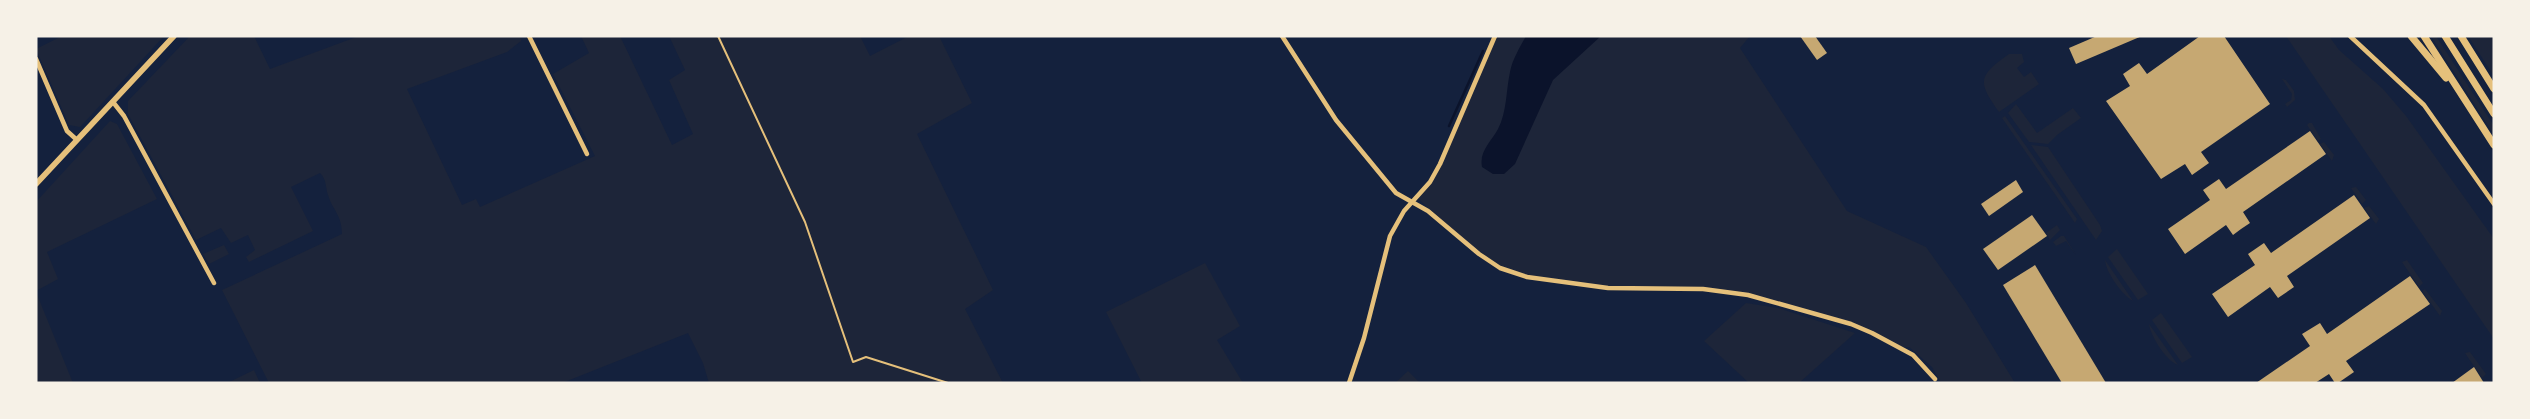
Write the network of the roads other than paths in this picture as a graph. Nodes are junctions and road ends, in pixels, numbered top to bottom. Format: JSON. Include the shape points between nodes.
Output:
{"nodes":[{"id":1,"x":174,"y":36,"type":"edge"},
{"id":2,"x":529,"y":36,"type":"edge"},
{"id":3,"x":1282,"y":36,"type":"edge"},
{"id":4,"x":1495,"y":36,"type":"edge"},
{"id":5,"x":2350,"y":36,"type":"edge"},
{"id":6,"x":2411,"y":36,"type":"edge"},
{"id":7,"x":2424,"y":36,"type":"edge"},
{"id":8,"x":2445,"y":36,"type":"edge"},
{"id":9,"x":2461,"y":36,"type":"edge"},
{"id":10,"x":36,"y":59,"type":"edge"},
{"id":11,"x":2494,"y":89,"type":"edge"},
{"id":12,"x":2463,"y":97,"type":"junction"},
{"id":13,"x":113,"y":102,"type":"junction"},
{"id":14,"x":2494,"y":114,"type":"edge"},
{"id":15,"x":77,"y":140,"type":"junction"},
{"id":16,"x":2494,"y":145,"type":"edge"},
{"id":17,"x":587,"y":154,"type":"dead end"},
{"id":18,"x":36,"y":184,"type":"edge"},
{"id":19,"x":1412,"y":202,"type":"junction"},
{"id":20,"x":2494,"y":204,"type":"edge"},
{"id":21,"x":214,"y":283,"type":"dead end"},
{"id":22,"x":1935,"y":379,"type":"dead end"},
{"id":23,"x":1349,"y":383,"type":"edge"}],
"edges":[{"from":1,"to":13,"type":"street"},
{"from":2,"to":17,"type":"street"},
{"from":3,"to":19,"type":"street","via":[[1346,133],[1396,194]]},
{"from":4,"to":19,"type":"street","via":[[1440,164],[1430,182]]},
{"from":5,"to":20,"type":"street","via":[[2424,105]]},
{"from":6,"to":12,"type":"main road"},
{"from":7,"to":12,"type":"main road"},
{"from":8,"to":14,"type":"main road"},
{"from":9,"to":11,"type":"main road"},
{"from":10,"to":15,"type":"street","via":[[67,131]]},
{"from":12,"to":16,"type":"main road"},
{"from":13,"to":15,"type":"street"},
{"from":13,"to":21,"type":"street","via":[[124,116]]},
{"from":15,"to":18,"type":"street"},
{"from":19,"to":22,"type":"street","via":[[1428,211],[1492,263],[1510,272],[1608,288],[1703,289],[1748,295],[1872,333],[1913,354]]},
{"from":19,"to":23,"type":"street","via":[[1390,236]]}]}
